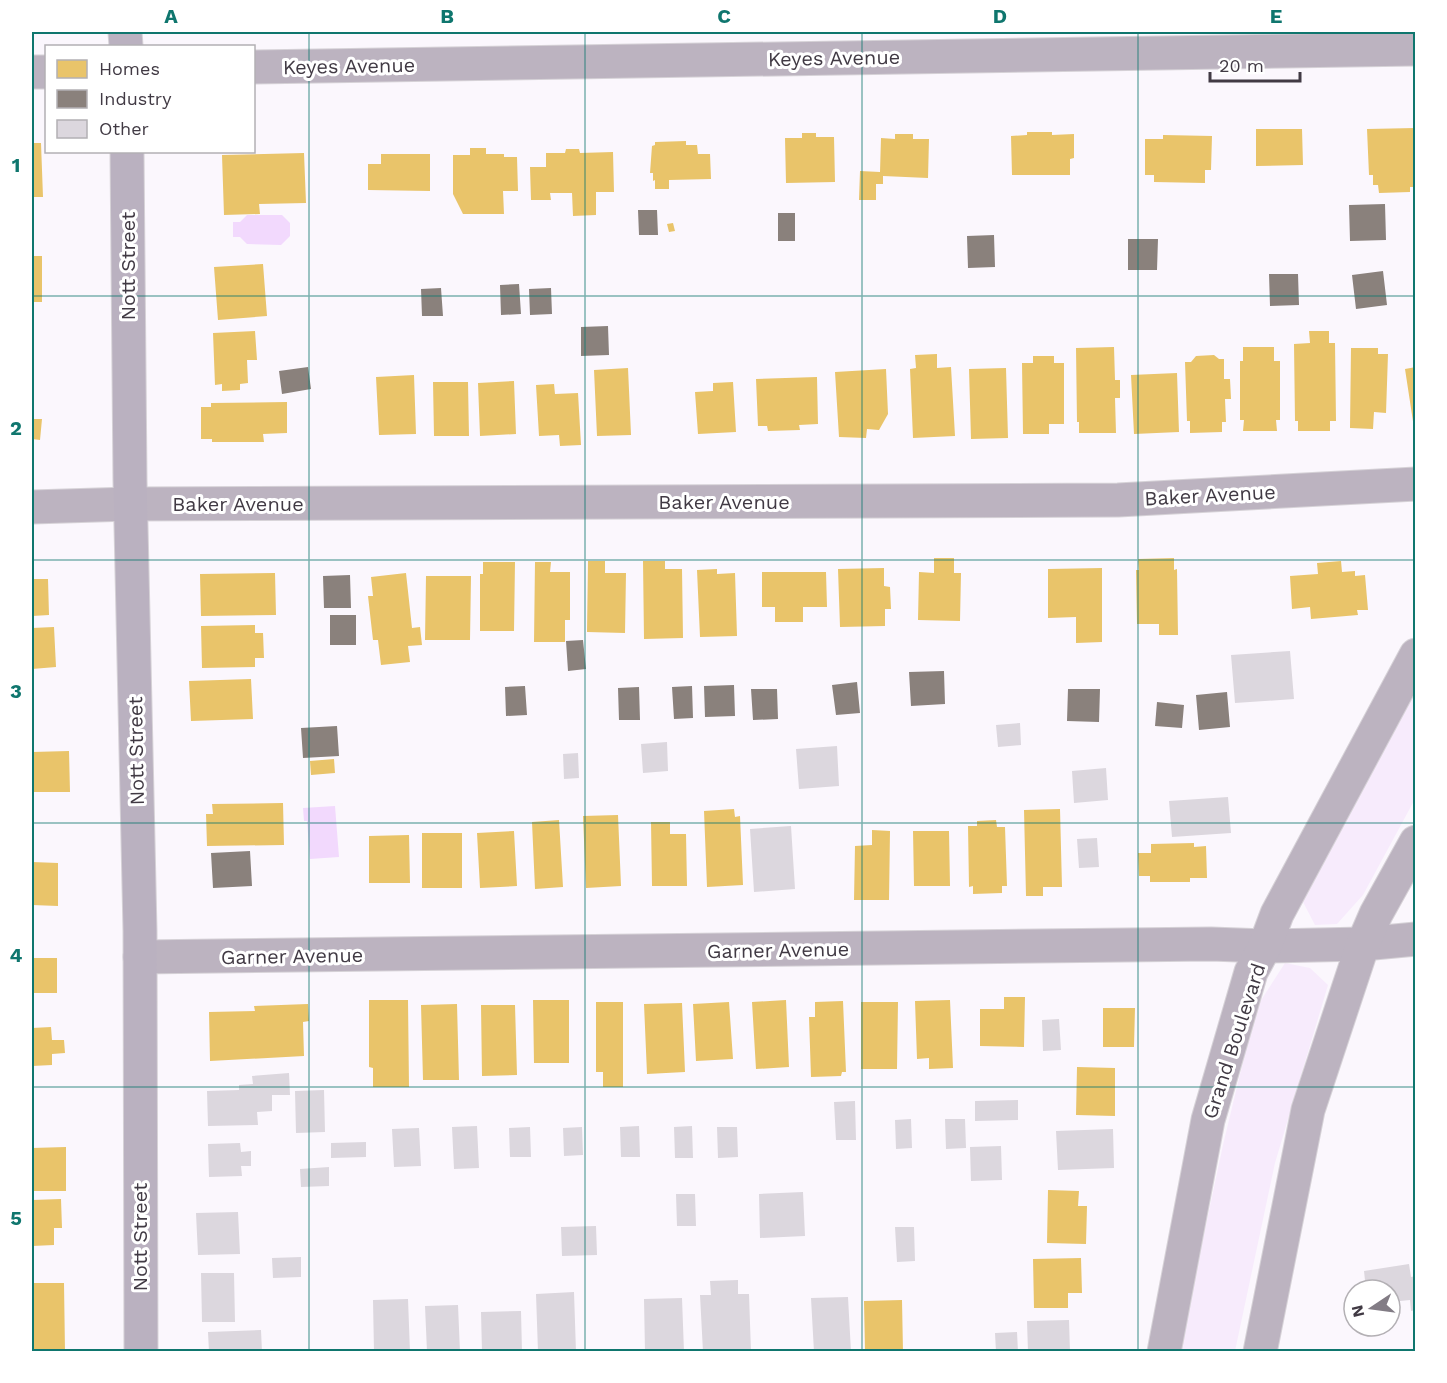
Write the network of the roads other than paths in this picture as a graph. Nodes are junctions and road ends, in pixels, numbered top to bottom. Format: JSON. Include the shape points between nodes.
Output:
{"nodes":[{"id":1,"x":1416,"y":49,"type":"edge"},
{"id":2,"x":255,"y":67,"type":"edge"},
{"id":3,"x":127,"y":153,"type":"edge"},
{"id":4,"x":1416,"y":484,"type":"edge"},
{"id":5,"x":130,"y":504,"type":"junction"},
{"id":6,"x":32,"y":507,"type":"edge"},
{"id":7,"x":1416,"y":656,"type":"edge"},
{"id":8,"x":1416,"y":842,"type":"edge"},
{"id":9,"x":1416,"y":939,"type":"edge"},
{"id":10,"x":1363,"y":944,"type":"junction"},
{"id":11,"x":1265,"y":946,"type":"junction"},
{"id":12,"x":140,"y":957,"type":"junction"},
{"id":13,"x":141,"y":1352,"type":"edge"},
{"id":14,"x":1164,"y":1352,"type":"edge"},
{"id":15,"x":1260,"y":1352,"type":"edge"}],
"edges":[{"from":1,"to":2,"type":"street","name":"Keyes Avenue"},
{"from":3,"to":5,"type":"main road","name":"Nott Street"},
{"from":4,"to":5,"type":"street","name":"Baker Avenue","via":[[1118,500]]},
{"from":5,"to":6,"type":"street","name":"Baker Avenue"},
{"from":5,"to":12,"type":"main road","name":"Nott Street"},
{"from":7,"to":11,"type":"street","name":"Grand Boulevard","via":[[1277,914]]},
{"from":8,"to":10,"type":"street"},
{"from":9,"to":10,"type":"street","name":"Garner Avenue"},
{"from":10,"to":11,"type":"street","name":"Garner Avenue"},
{"from":10,"to":15,"type":"street","via":[[1308,1110]]},
{"from":11,"to":12,"type":"street","name":"Garner Avenue"},
{"from":11,"to":14,"type":"street","name":"Grand Boulevard","via":[[1251,972],[1208,1120]]},
{"from":12,"to":13,"type":"main road","name":"Nott Street"}]}
